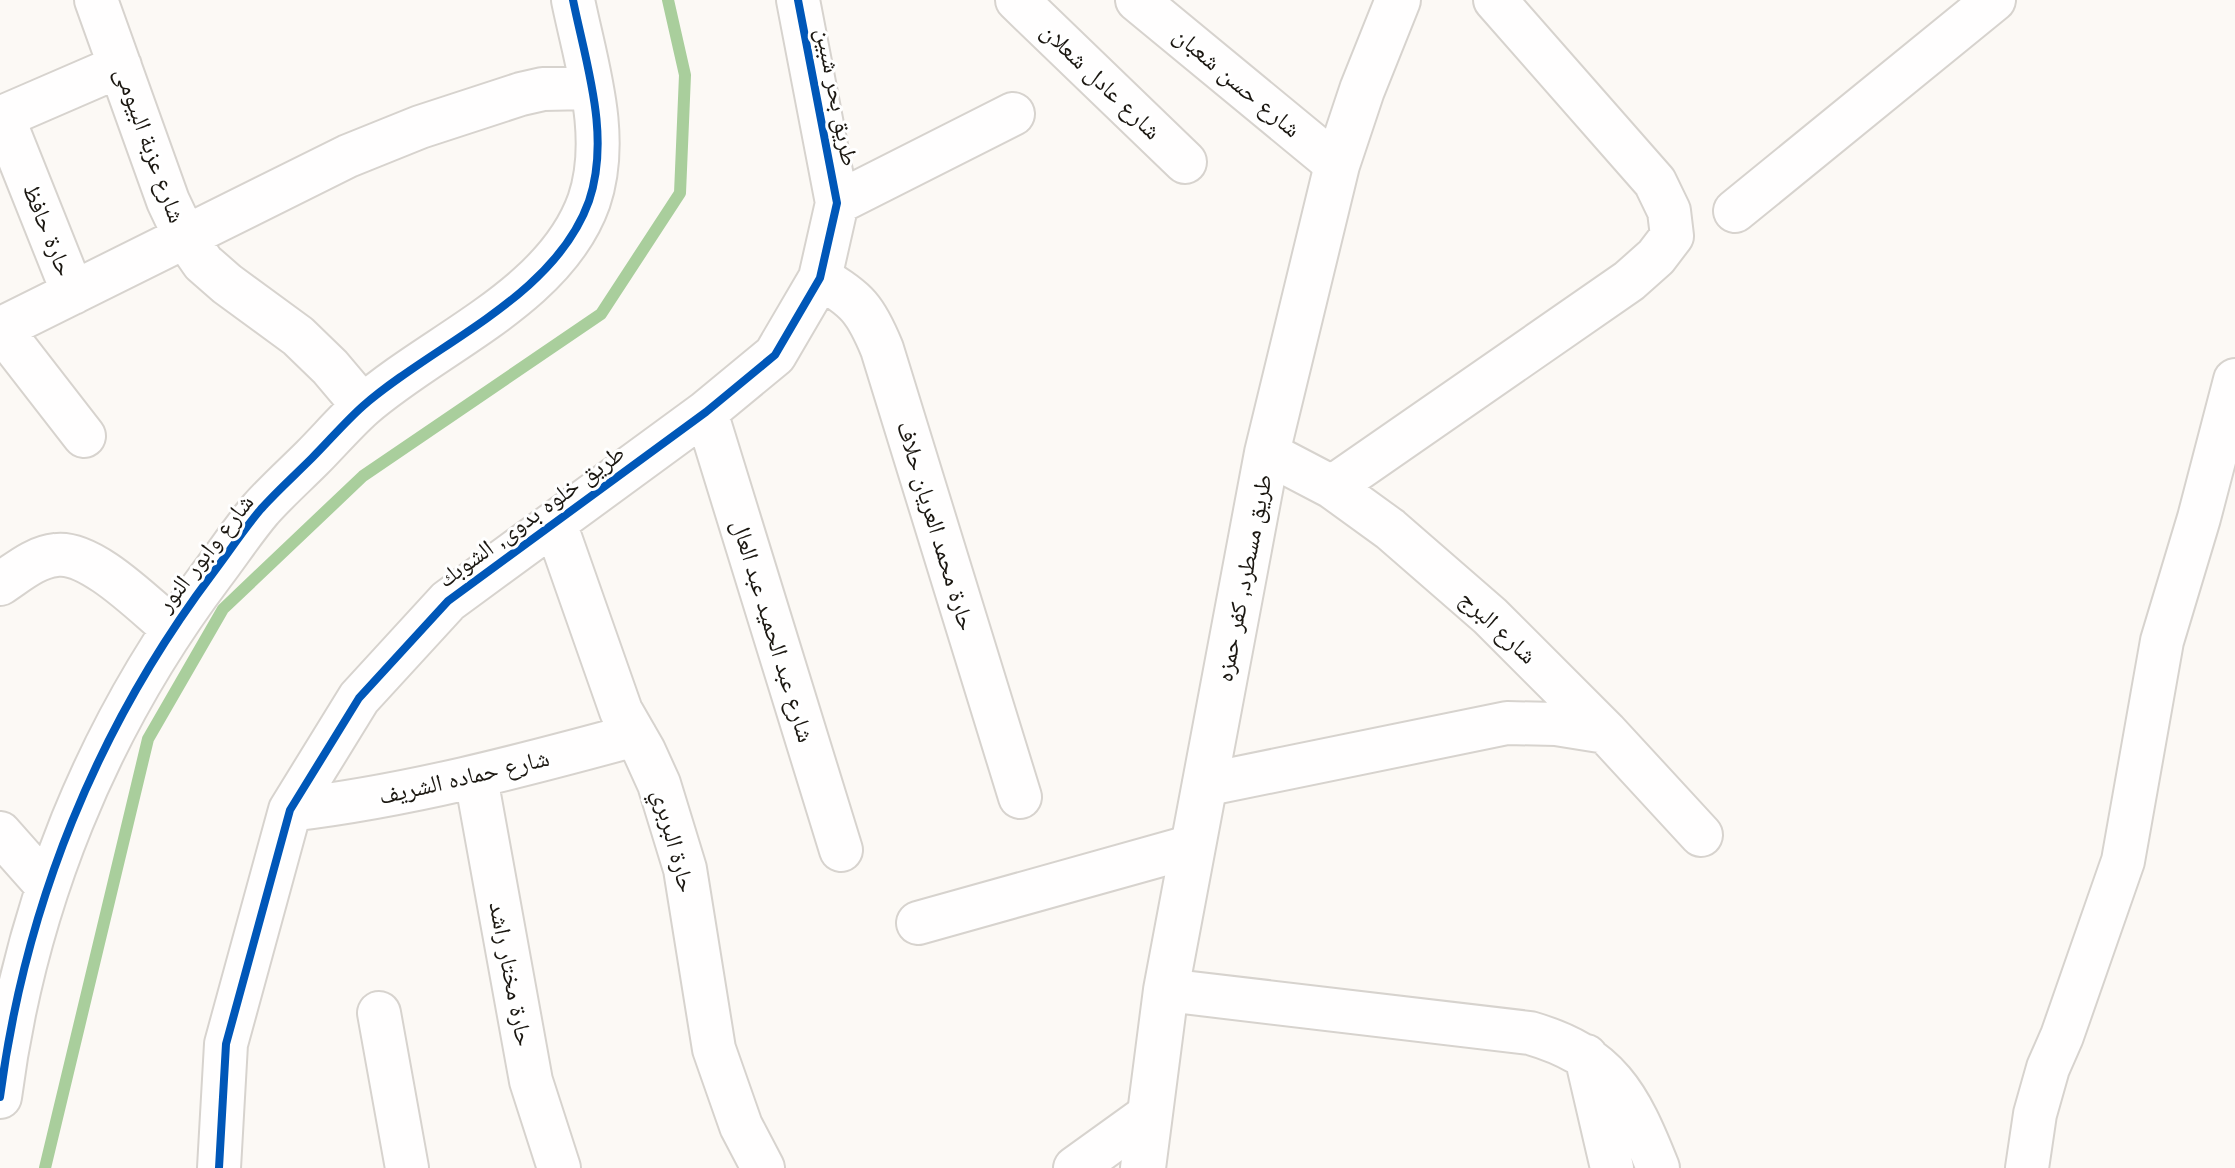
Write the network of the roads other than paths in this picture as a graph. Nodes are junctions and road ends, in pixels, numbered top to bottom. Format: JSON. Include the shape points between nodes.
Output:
{"nodes":[{"id":1,"x":96,"y":0,"type":"edge"},
{"id":2,"x":573,"y":0,"type":"edge"},
{"id":3,"x":798,"y":0,"type":"edge"},
{"id":4,"x":1017,"y":0,"type":"edge"},
{"id":5,"x":1137,"y":0,"type":"edge"},
{"id":6,"x":1398,"y":0,"type":"edge"},
{"id":7,"x":1495,"y":0,"type":"edge"},
{"id":8,"x":1994,"y":0,"type":"edge"},
{"id":9,"x":120,"y":66,"type":"junction"},
{"id":10,"x":591,"y":88,"type":"junction"},
{"id":11,"x":1013,"y":114,"type":"dead end"},
{"id":12,"x":0,"y":118,"type":"edge"},
{"id":13,"x":0,"y":125,"type":"edge"},
{"id":14,"x":1185,"y":162,"type":"dead end"},
{"id":15,"x":1337,"y":165,"type":"junction"},
{"id":16,"x":837,"y":203,"type":"junction"},
{"id":17,"x":1735,"y":211,"type":"dead end"},
{"id":18,"x":185,"y":237,"type":"junction"},
{"id":19,"x":820,"y":278,"type":"junction"},
{"id":20,"x":73,"y":293,"type":"junction"},
{"id":21,"x":1,"y":329,"type":"edge"},
{"id":22,"x":2235,"y":380,"type":"edge"},
{"id":23,"x":363,"y":406,"type":"junction"},
{"id":24,"x":706,"y":412,"type":"junction"},
{"id":25,"x":84,"y":436,"type":"dead end"},
{"id":26,"x":1267,"y":453,"type":"junction"},
{"id":27,"x":1332,"y":487,"type":"junction"},
{"id":28,"x":555,"y":523,"type":"junction"},
{"id":29,"x":0,"y":584,"type":"edge"},
{"id":30,"x":172,"y":628,"type":"junction"},
{"id":31,"x":1606,"y":732,"type":"junction"},
{"id":32,"x":635,"y":735,"type":"junction"},
{"id":33,"x":476,"y":778,"type":"junction"},
{"id":34,"x":1204,"y":785,"type":"junction"},
{"id":35,"x":1020,"y":797,"type":"dead end"},
{"id":36,"x":290,"y":810,"type":"junction"},
{"id":37,"x":0,"y":833,"type":"edge"},
{"id":38,"x":1701,"y":835,"type":"dead end"},
{"id":39,"x":1193,"y":846,"type":"junction"},
{"id":40,"x":841,"y":850,"type":"dead end"},
{"id":41,"x":47,"y":886,"type":"junction"},
{"id":42,"x":918,"y":923,"type":"dead end"},
{"id":43,"x":13,"y":948,"type":"edge"},
{"id":44,"x":1166,"y":990,"type":"junction"},
{"id":45,"x":379,"y":1013,"type":"dead end"},
{"id":46,"x":1586,"y":1056,"type":"junction"},
{"id":47,"x":0,"y":1097,"type":"edge"},
{"id":48,"x":1150,"y":1114,"type":"junction"},
{"id":49,"x":219,"y":1168,"type":"edge"},
{"id":50,"x":407,"y":1168,"type":"edge"},
{"id":51,"x":559,"y":1168,"type":"edge"},
{"id":52,"x":763,"y":1168,"type":"edge"},
{"id":53,"x":1075,"y":1168,"type":"edge"},
{"id":54,"x":1143,"y":1168,"type":"edge"},
{"id":55,"x":1612,"y":1168,"type":"edge"},
{"id":56,"x":1658,"y":1168,"type":"edge"},
{"id":57,"x":2027,"y":1168,"type":"edge"}],
"edges":[{"from":1,"to":9,"type":"street","name":"شارع عزبة البيومى"},
{"from":2,"to":10,"type":"street","name":"شارع وابور النور"},
{"from":3,"to":16,"type":"street","name":"طريق بحر شبين"},
{"from":4,"to":14,"type":"street","name":"شارع عادل شعلان"},
{"from":5,"to":15,"type":"street","name":"شارع حسن شعبان"},
{"from":6,"to":15,"type":"main road","name":"طريق مسطرد, كفر حمزه"},
{"from":7,"to":27,"type":"street","via":[[1655,182],[1669,211],[1672,236],[1629,281]]},
{"from":8,"to":17,"type":"street"},
{"from":9,"to":12,"type":"street"},
{"from":9,"to":18,"type":"street","name":"شارع عزبة البيومى"},
{"from":10,"to":18,"type":"street","via":[[521,94],[420,127],[348,156]]},
{"from":10,"to":23,"type":"street","name":"شارع وابور النور","via":[[599,145],[589,201],[561,252],[521,291]]},
{"from":11,"to":16,"type":"street"},
{"from":13,"to":20,"type":"street","name":"حارة حافظ","via":[[10,135]]},
{"from":15,"to":26,"type":"main road","name":"طريق مسطرد, كفر حمزه"},
{"from":16,"to":19,"type":"street","name":"طريق خلوه بدوى, الشوبك"},
{"from":18,"to":20,"type":"street"},
{"from":18,"to":23,"type":"street","name":"شارع عزبة البيومى","via":[[203,263],[298,336]]},
{"from":19,"to":24,"type":"street","name":"طريق خلوه بدوى, الشوبك","via":[[775,355]]},
{"from":19,"to":35,"type":"street","name":"حارة محمد العريان حلاف","via":[[848,294],[870,319],[882,349]]},
{"from":20,"to":21,"type":"street"},
{"from":21,"to":25,"type":"street"},
{"from":22,"to":57,"type":"street","via":[[2162,641],[2123,861],[2048,1068]]},
{"from":23,"to":30,"type":"street","name":"شارع وابور النور","via":[[260,510]]},
{"from":24,"to":28,"type":"street","name":"طريق خلوه بدوى, الشوبك"},
{"from":24,"to":40,"type":"street","name":"شارع عبد الحميد عبد العال"},
{"from":26,"to":27,"type":"street","name":"شارع البرج"},
{"from":26,"to":34,"type":"main road","name":"طريق مسطرد, كفر حمزه"},
{"from":27,"to":31,"type":"street","name":"شارع البرج","via":[[1390,529],[1490,616]]},
{"from":28,"to":32,"type":"street","name":"حارة البربري","via":[[621,711]]},
{"from":28,"to":36,"type":"street","name":"طريق خلوه بدوى, الشوبك","via":[[448,601],[359,698]]},
{"from":29,"to":30,"type":"street","via":[[57,554],[81,558]]},
{"from":30,"to":41,"type":"street","name":"شارع وابور النور","via":[[102,754]]},
{"from":31,"to":34,"type":"street","via":[[1507,723]]},
{"from":31,"to":38,"type":"street","name":"شارع البرج"},
{"from":32,"to":33,"type":"street","name":"شارع حماده الشريف"},
{"from":32,"to":52,"type":"street","name":"حارة البربري","via":[[659,784],[685,869],[714,1049],[741,1126]]},
{"from":33,"to":36,"type":"street","name":"شارع حماده الشريف"},
{"from":33,"to":51,"type":"street","name":"حارة مختار راشد","via":[[531,1081]]},
{"from":34,"to":39,"type":"main road","name":"طريق مسطرد, كفر حمزه"},
{"from":36,"to":49,"type":"street","name":"طريق خلوه بدوى, الشوبك","via":[[226,1044]]},
{"from":37,"to":41,"type":"street"},
{"from":39,"to":42,"type":"street"},
{"from":39,"to":44,"type":"main road","name":"طريق مسطرد, كفر حمزه"},
{"from":41,"to":43,"type":"street","name":"شارع وابور النور"},
{"from":43,"to":47,"type":"street","name":"شارع وابور النور"},
{"from":44,"to":46,"type":"street","via":[[1530,1033]]},
{"from":44,"to":48,"type":"main road","name":"طريق مسطرد, كفر حمزه"},
{"from":45,"to":50,"type":"street"},
{"from":46,"to":55,"type":"street"},
{"from":46,"to":56,"type":"street","via":[[1621,1089]]},
{"from":48,"to":53,"type":"street"},
{"from":48,"to":54,"type":"main road","name":"طريق مسطرد, كفر حمزه"}]}
